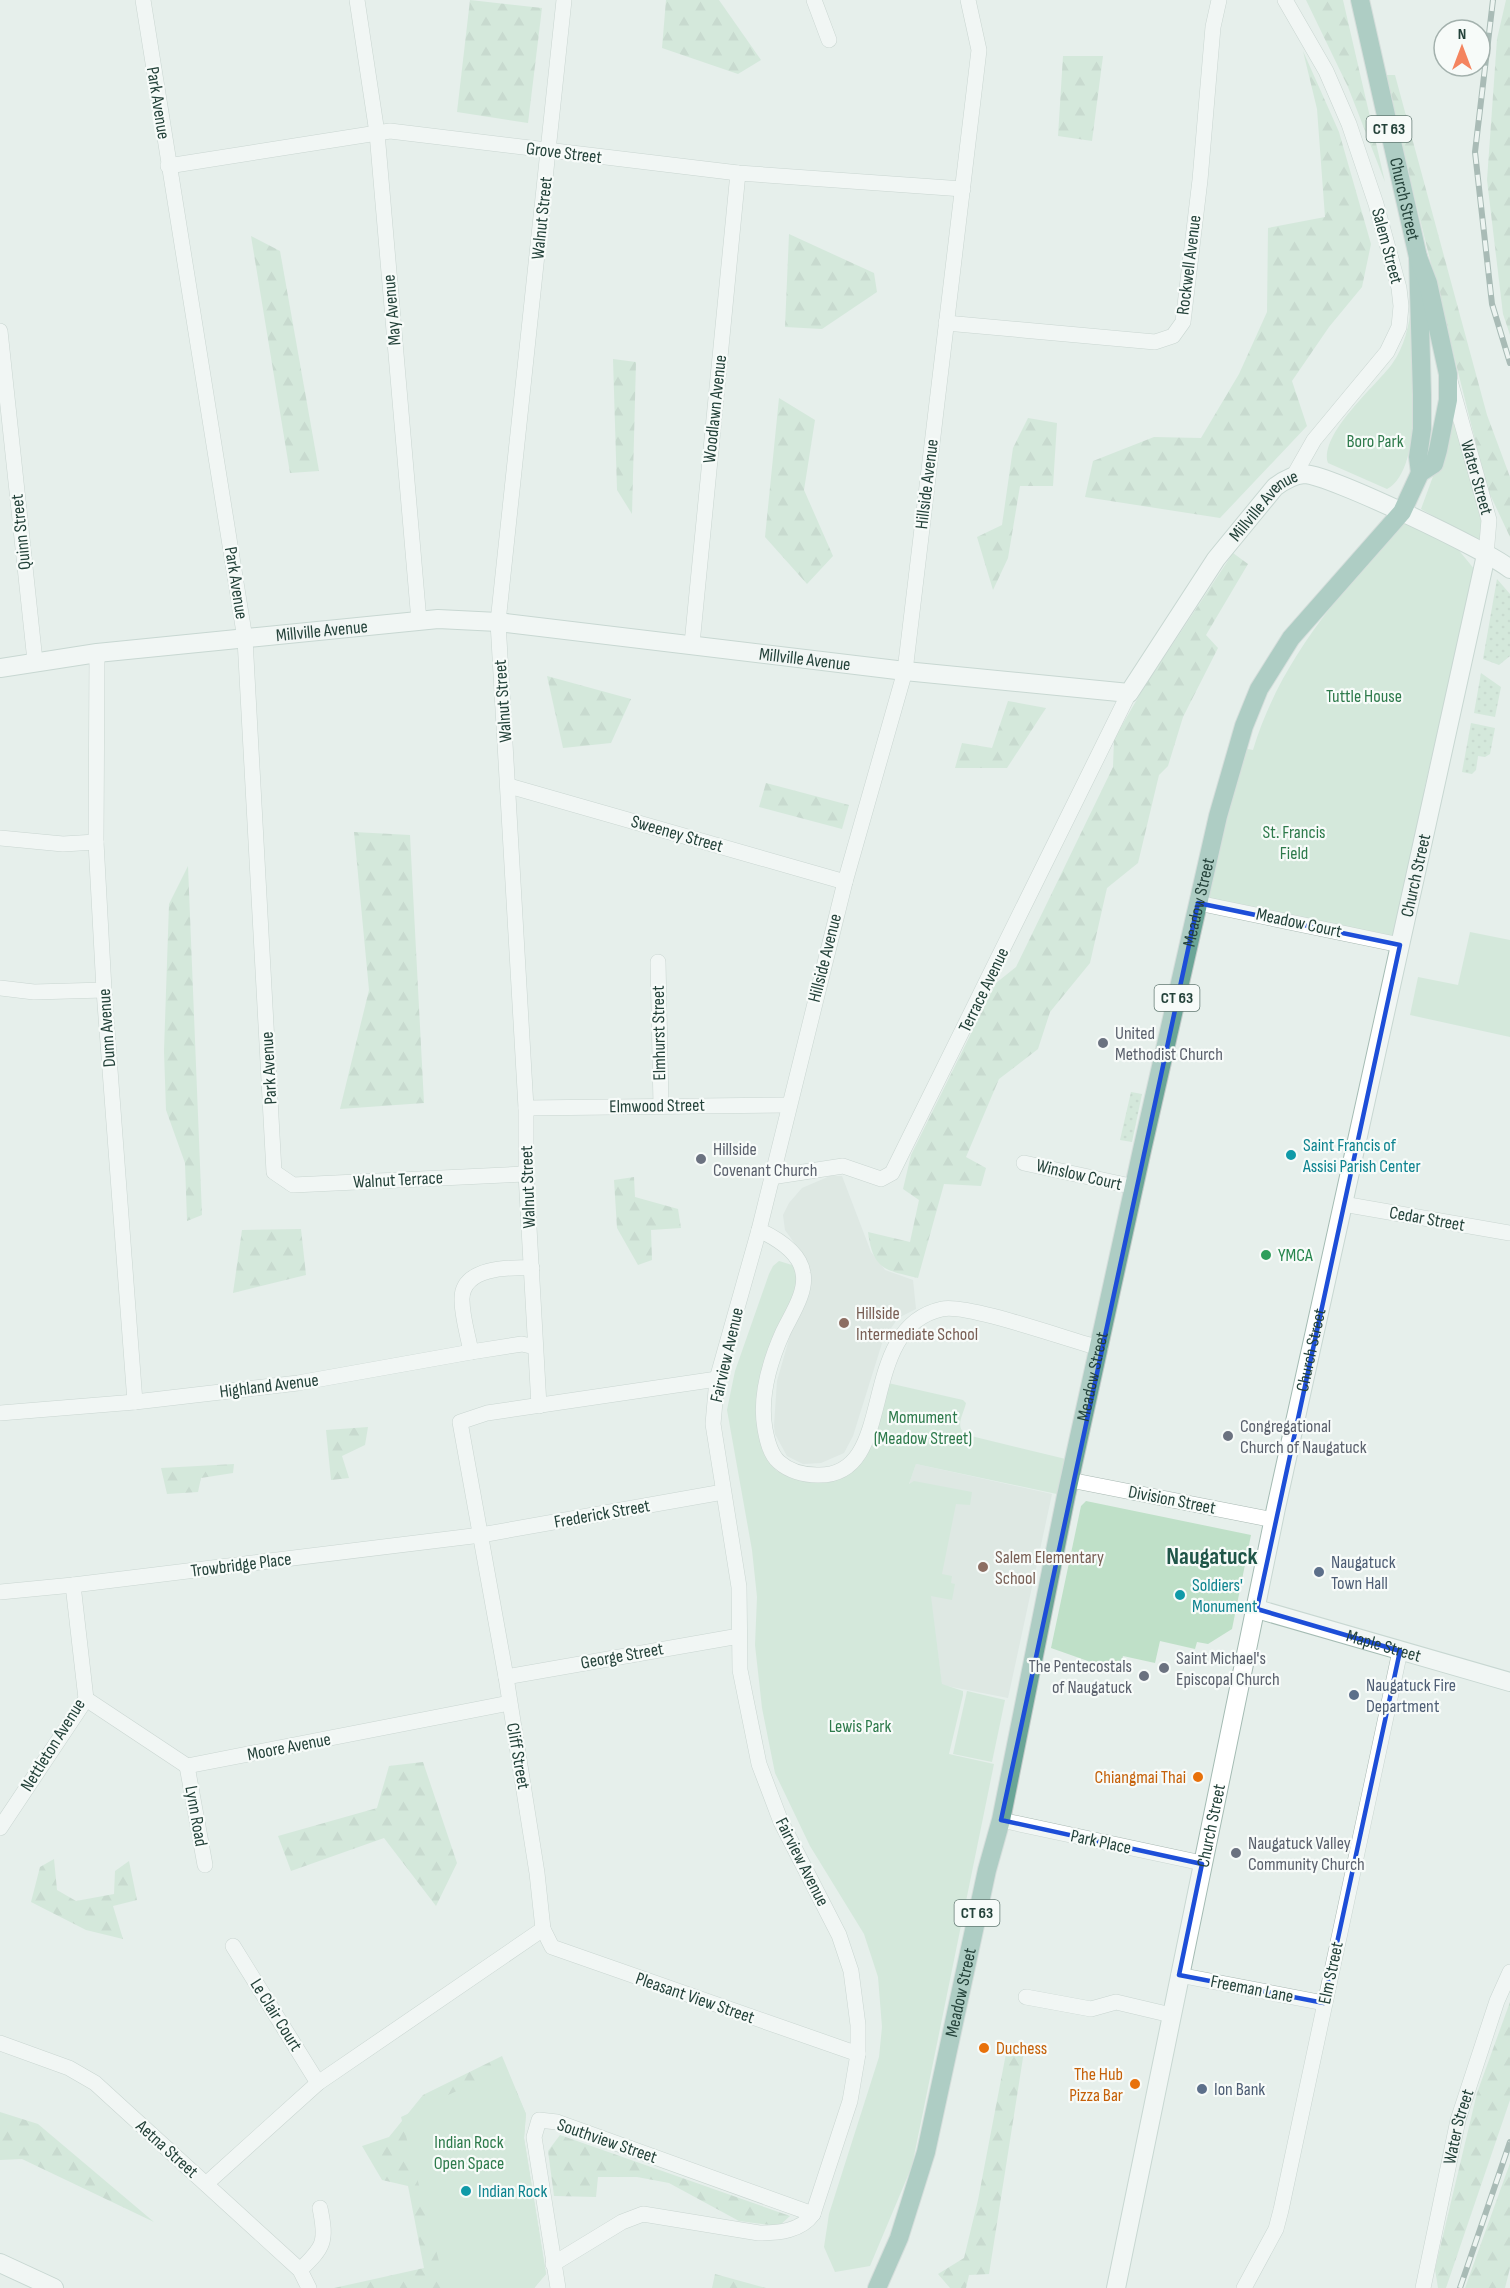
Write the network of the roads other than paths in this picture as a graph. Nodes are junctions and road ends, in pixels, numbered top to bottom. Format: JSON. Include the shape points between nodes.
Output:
{"nodes":[{"id":1,"x":143,"y":0,"type":"edge"},
{"id":2,"x":357,"y":0,"type":"edge"},
{"id":3,"x":564,"y":0,"type":"edge"},
{"id":4,"x":814,"y":0,"type":"edge"},
{"id":5,"x":968,"y":0,"type":"edge"},
{"id":6,"x":1219,"y":0,"type":"edge"},
{"id":7,"x":1285,"y":0,"type":"edge"},
{"id":8,"x":1360,"y":0,"type":"edge"},
{"id":9,"x":829,"y":40,"type":"dead end"},
{"id":10,"x":377,"y":133,"type":"junction"},
{"id":11,"x":549,"y":152,"type":"junction"},
{"id":12,"x":168,"y":166,"type":"junction"},
{"id":13,"x":738,"y":173,"type":"junction"},
{"id":14,"x":963,"y":189,"type":"junction"},
{"id":15,"x":1418,"y":257,"type":"junction"},
{"id":16,"x":946,"y":323,"type":"junction"},
{"id":17,"x":0,"y":331,"type":"edge"},
{"id":18,"x":1448,"y":374,"type":"junction"},
{"id":19,"x":1420,"y":473,"type":"junction"},
{"id":20,"x":1293,"y":477,"type":"junction"},
{"id":21,"x":1402,"y":512,"type":"junction"},
{"id":22,"x":1486,"y":555,"type":"junction"},
{"id":23,"x":1510,"y":569,"type":"edge"},
{"id":24,"x":419,"y":621,"type":"junction"},
{"id":25,"x":498,"y":622,"type":"junction"},
{"id":26,"x":245,"y":639,"type":"junction"},
{"id":27,"x":692,"y":644,"type":"junction"},
{"id":28,"x":97,"y":653,"type":"junction"},
{"id":29,"x":35,"y":661,"type":"junction"},
{"id":30,"x":0,"y":668,"type":"edge"},
{"id":31,"x":905,"y":671,"type":"junction"},
{"id":32,"x":1129,"y":693,"type":"junction"},
{"id":33,"x":509,"y":786,"type":"junction"},
{"id":34,"x":0,"y":838,"type":"edge"},
{"id":35,"x":96,"y":842,"type":"junction"},
{"id":36,"x":844,"y":882,"type":"junction"},
{"id":37,"x":1198,"y":903,"type":"junction"},
{"id":38,"x":1400,"y":945,"type":"junction"},
{"id":39,"x":658,"y":962,"type":"dead end"},
{"id":40,"x":0,"y":988,"type":"edge"},
{"id":41,"x":104,"y":990,"type":"junction"},
{"id":42,"x":661,"y":1105,"type":"junction"},
{"id":43,"x":789,"y":1105,"type":"junction"},
{"id":44,"x":526,"y":1108,"type":"junction"},
{"id":45,"x":1024,"y":1162,"type":"dead end"},
{"id":46,"x":274,"y":1172,"type":"joint"},
{"id":47,"x":526,"y":1174,"type":"junction"},
{"id":48,"x":771,"y":1177,"type":"junction"},
{"id":49,"x":1135,"y":1187,"type":"junction"},
{"id":50,"x":1343,"y":1204,"type":"junction"},
{"id":51,"x":759,"y":1230,"type":"junction"},
{"id":52,"x":1510,"y":1233,"type":"edge"},
{"id":53,"x":532,"y":1268,"type":"junction"},
{"id":54,"x":535,"y":1347,"type":"junction"},
{"id":55,"x":1100,"y":1348,"type":"junction"},
{"id":56,"x":471,"y":1352,"type":"junction"},
{"id":57,"x":717,"y":1378,"type":"junction"},
{"id":58,"x":135,"y":1402,"type":"junction"},
{"id":59,"x":538,"y":1406,"type":"junction"},
{"id":60,"x":0,"y":1413,"type":"edge"},
{"id":61,"x":1070,"y":1480,"type":"junction"},
{"id":62,"x":723,"y":1492,"type":"junction"},
{"id":63,"x":1274,"y":1520,"type":"junction"},
{"id":64,"x":482,"y":1535,"type":"junction"},
{"id":65,"x":73,"y":1585,"type":"junction"},
{"id":66,"x":0,"y":1592,"type":"edge"},
{"id":67,"x":1257,"y":1609,"type":"junction"},
{"id":68,"x":739,"y":1636,"type":"junction"},
{"id":69,"x":1400,"y":1651,"type":"junction"},
{"id":70,"x":506,"y":1677,"type":"junction"},
{"id":71,"x":1510,"y":1682,"type":"edge"},
{"id":72,"x":86,"y":1699,"type":"junction"},
{"id":73,"x":509,"y":1703,"type":"junction"},
{"id":74,"x":187,"y":1766,"type":"junction"},
{"id":75,"x":1001,"y":1820,"type":"junction"},
{"id":76,"x":0,"y":1828,"type":"edge"},
{"id":77,"x":1202,"y":1863,"type":"junction"},
{"id":78,"x":206,"y":1865,"type":"dead end"},
{"id":79,"x":543,"y":1929,"type":"junction"},
{"id":80,"x":233,"y":1946,"type":"dead end"},
{"id":81,"x":1510,"y":1972,"type":"edge"},
{"id":82,"x":1179,"y":1975,"type":"junction"},
{"id":83,"x":1026,"y":1997,"type":"dead end"},
{"id":84,"x":1324,"y":2004,"type":"junction"},
{"id":85,"x":1171,"y":2015,"type":"junction"},
{"id":86,"x":0,"y":2043,"type":"edge"},
{"id":87,"x":858,"y":2054,"type":"junction"},
{"id":88,"x":318,"y":2083,"type":"junction"},
{"id":89,"x":206,"y":2184,"type":"junction"},
{"id":90,"x":320,"y":2208,"type":"dead end"},
{"id":91,"x":813,"y":2214,"type":"junction"},
{"id":92,"x":0,"y":2263,"type":"edge"},
{"id":93,"x":553,"y":2264,"type":"junction"},
{"id":94,"x":300,"y":2271,"type":"junction"},
{"id":95,"x":54,"y":2288,"type":"edge"},
{"id":96,"x":309,"y":2288,"type":"edge"},
{"id":97,"x":558,"y":2288,"type":"edge"},
{"id":98,"x":877,"y":2288,"type":"edge"},
{"id":99,"x":1116,"y":2288,"type":"edge"},
{"id":100,"x":1244,"y":2288,"type":"edge"},
{"id":101,"x":1424,"y":2288,"type":"edge"}],
"edges":[{"from":1,"to":12,"type":"street","name":"Park Avenue"},
{"from":2,"to":10,"type":"street","name":"May Avenue"},
{"from":3,"to":11,"type":"street","name":"Walnut Street"},
{"from":4,"to":9,"type":"street"},
{"from":5,"to":14,"type":"street","name":"Hillside Avenue","via":[[979,50]]},
{"from":6,"to":16,"type":"street","name":"Rockwell Avenue","via":[[1183,322],[1173,336],[1155,342]]},
{"from":7,"to":20,"type":"street","name":"Salem Street","via":[[1326,71],[1348,124],[1376,204],[1401,306],[1398,327],[1387,352],[1314,440]]},
{"from":8,"to":15,"type":"main road","name":"Church Street","number":"CT 63"},
{"from":10,"to":11,"type":"street","name":"Grove Street","via":[[406,133]]},
{"from":10,"to":12,"type":"street","name":"Grove Street"},
{"from":10,"to":24,"type":"street","name":"May Avenue"},
{"from":11,"to":13,"type":"street","name":"Grove Street"},
{"from":11,"to":25,"type":"street","name":"Walnut Street"},
{"from":12,"to":26,"type":"street","name":"Park Avenue"},
{"from":13,"to":14,"type":"street","name":"Grove Street"},
{"from":13,"to":27,"type":"street","name":"Woodlawn Avenue"},
{"from":14,"to":16,"type":"street","name":"Hillside Avenue"},
{"from":15,"to":18,"type":"main road","name":"Church Street","via":[[1428,283]]},
{"from":15,"to":19,"type":"main road","name":"Church Street","number":"CT 63"},
{"from":16,"to":31,"type":"street","name":"Hillside Avenue"},
{"from":17,"to":29,"type":"street","name":"Quinn Street"},
{"from":18,"to":19,"type":"main road","name":"Church Street","via":[[1448,400],[1438,450],[1434,464]]},
{"from":18,"to":22,"type":"street","name":"Water Street","via":[[1489,520]]},
{"from":19,"to":21,"type":"main road","name":"Church Street","number":"CT 63"},
{"from":20,"to":21,"type":"street","name":"Millville Avenue","via":[[1316,476]]},
{"from":20,"to":32,"type":"street","name":"Millville Avenue","via":[[1282,481],[1265,497],[1216,559]]},
{"from":21,"to":22,"type":"street","name":"Millville Avenue"},
{"from":21,"to":37,"type":"main road","name":"Meadow Street","number":"CT 63","via":[[1291,638],[1259,689],[1237,747]]},
{"from":22,"to":23,"type":"street"},
{"from":22,"to":38,"type":"street","name":"Church Street"},
{"from":24,"to":25,"type":"street","name":"Millville Avenue"},
{"from":24,"to":26,"type":"street","name":"Millville Avenue"},
{"from":25,"to":27,"type":"street","name":"Millville Avenue"},
{"from":25,"to":33,"type":"street","name":"Walnut Street"},
{"from":26,"to":28,"type":"street","name":"Millville Avenue"},
{"from":26,"to":46,"type":"street","name":"Park Avenue"},
{"from":27,"to":31,"type":"street","name":"Millville Avenue"},
{"from":28,"to":29,"type":"street","name":"Millville Avenue"},
{"from":28,"to":35,"type":"street","name":"Dunn Avenue"},
{"from":29,"to":30,"type":"street","name":"Millville Avenue"},
{"from":31,"to":32,"type":"street","name":"Millville Avenue"},
{"from":31,"to":36,"type":"street","name":"Hillside Avenue"},
{"from":32,"to":48,"type":"street","name":"Terrace Avenue","via":[[892,1173],[881,1179],[843,1166]]},
{"from":33,"to":36,"type":"street","name":"Sweeney Street"},
{"from":33,"to":44,"type":"street","name":"Walnut Street"},
{"from":34,"to":35,"type":"street","via":[[51,844]]},
{"from":35,"to":41,"type":"street","name":"Dunn Avenue"},
{"from":36,"to":43,"type":"street","name":"Hillside Avenue"},
{"from":37,"to":38,"type":"street","name":"Meadow Court"},
{"from":37,"to":49,"type":"main road","name":"Meadow Street","number":"CT 63"},
{"from":38,"to":50,"type":"street","name":"Church Street"},
{"from":39,"to":42,"type":"street","name":"Elmhurst Street"},
{"from":40,"to":41,"type":"street","via":[[34,992]]},
{"from":41,"to":58,"type":"street","name":"Dunn Avenue"},
{"from":42,"to":43,"type":"street","name":"Elmwood Street"},
{"from":42,"to":44,"type":"street","name":"Elmwood Street"},
{"from":43,"to":48,"type":"street","name":"Hillside Avenue"},
{"from":44,"to":47,"type":"street","name":"Walnut Street"},
{"from":45,"to":49,"type":"street","name":"Winslow Court"},
{"from":46,"to":47,"type":"street","name":"Walnut Terrace","via":[[293,1185]]},
{"from":47,"to":53,"type":"street","name":"Walnut Street"},
{"from":48,"to":51,"type":"street","name":"Hillside Avenue"},
{"from":49,"to":55,"type":"main road","name":"Meadow Street","number":"CT 63"},
{"from":50,"to":52,"type":"street","name":"Cedar Street"},
{"from":50,"to":63,"type":"street","name":"Church Street"},
{"from":51,"to":55,"type":"street","via":[[781,1242],[804,1274],[801,1293],[769,1368],[764,1411],[770,1448],[776,1459],[792,1470],[825,1475],[854,1462],[865,1441],[894,1344],[908,1326],[935,1311],[967,1311]]},
{"from":51,"to":57,"type":"street","name":"Fairview Avenue"},
{"from":53,"to":54,"type":"street","name":"Walnut Street"},
{"from":53,"to":56,"type":"street","via":[[485,1272],[466,1285],[462,1298]]},
{"from":54,"to":56,"type":"street","name":"Highland Avenue","via":[[522,1344]]},
{"from":54,"to":59,"type":"street","name":"Walnut Street"},
{"from":55,"to":61,"type":"main road","name":"Meadow Street","number":"CT 63"},
{"from":56,"to":58,"type":"street","name":"Highland Avenue","via":[[298,1383]]},
{"from":57,"to":59,"type":"street","name":"Cliff Street"},
{"from":57,"to":62,"type":"street","name":"Fairview Avenue","via":[[713,1424]]},
{"from":58,"to":60,"type":"street","name":"Highland Avenue"},
{"from":59,"to":64,"type":"street","name":"Cliff Street","via":[[487,1413],[460,1422]]},
{"from":61,"to":63,"type":"street","name":"Division Street"},
{"from":61,"to":75,"type":"main road","name":"Meadow Street","number":"CT 63"},
{"from":62,"to":64,"type":"street","name":"Frederick Street"},
{"from":62,"to":68,"type":"street","name":"Fairview Avenue","via":[[739,1587]]},
{"from":63,"to":67,"type":"street","name":"Church Street"},
{"from":64,"to":65,"type":"street","name":"Trowbridge Place"},
{"from":64,"to":70,"type":"street","name":"Cliff Street"},
{"from":65,"to":66,"type":"street","name":"Trowbridge Place"},
{"from":65,"to":72,"type":"street","name":"Nettleton Avenue"},
{"from":67,"to":69,"type":"street","name":"Maple Street"},
{"from":67,"to":77,"type":"street","name":"Church Street"},
{"from":68,"to":70,"type":"street","name":"George Street"},
{"from":68,"to":87,"type":"street","name":"Fairview Avenue","via":[[741,1680],[759,1764],[781,1822],[839,1935],[851,1971]]},
{"from":69,"to":71,"type":"street","name":"Maple Street"},
{"from":69,"to":84,"type":"street","name":"Elm Street"},
{"from":70,"to":73,"type":"street","name":"Cliff Street"},
{"from":72,"to":74,"type":"street"},
{"from":72,"to":76,"type":"street","name":"Nettleton Avenue"},
{"from":73,"to":74,"type":"street","name":"Moore Avenue"},
{"from":73,"to":79,"type":"street","name":"Cliff Street"},
{"from":74,"to":78,"type":"street","name":"Lynn Road"},
{"from":75,"to":77,"type":"street","name":"Park Place"},
{"from":75,"to":98,"type":"main road","name":"Meadow Street","number":"CT 63","via":[[926,2152],[899,2238]]},
{"from":77,"to":82,"type":"street","name":"Church Street"},
{"from":79,"to":87,"type":"street","name":"Pleasant View Street","via":[[552,1947]]},
{"from":79,"to":88,"type":"street"},
{"from":80,"to":88,"type":"street","name":"Le Clair Court"},
{"from":81,"to":101,"type":"street","name":"Water Street","via":[[1458,2121]]},
{"from":82,"to":84,"type":"street","name":"Freeman Lane"},
{"from":82,"to":85,"type":"street","name":"Church Street"},
{"from":83,"to":85,"type":"street","via":[[1091,2009],[1116,2002]]},
{"from":84,"to":100,"type":"street","name":"Elm Street","via":[[1276,2229]]},
{"from":85,"to":99,"type":"street","name":"Church Street"},
{"from":86,"to":89,"type":"street","name":"Aetna Street","via":[[69,2068],[95,2083]]},
{"from":87,"to":91,"type":"street","name":"Fairview Avenue","via":[[850,2101]]},
{"from":88,"to":89,"type":"street"},
{"from":89,"to":94,"type":"street","name":"Aetna Street"},
{"from":90,"to":94,"type":"street","via":[[325,2232],[323,2245]]},
{"from":91,"to":93,"type":"street","via":[[807,2222],[776,2233],[759,2233],[642,2214]]},
{"from":91,"to":93,"type":"street","name":"Southview Street","via":[[557,2122],[539,2120],[534,2137]]},
{"from":92,"to":95,"type":"street"},
{"from":93,"to":97,"type":"street"},
{"from":94,"to":96,"type":"street","name":"Aetna Street"}]}
